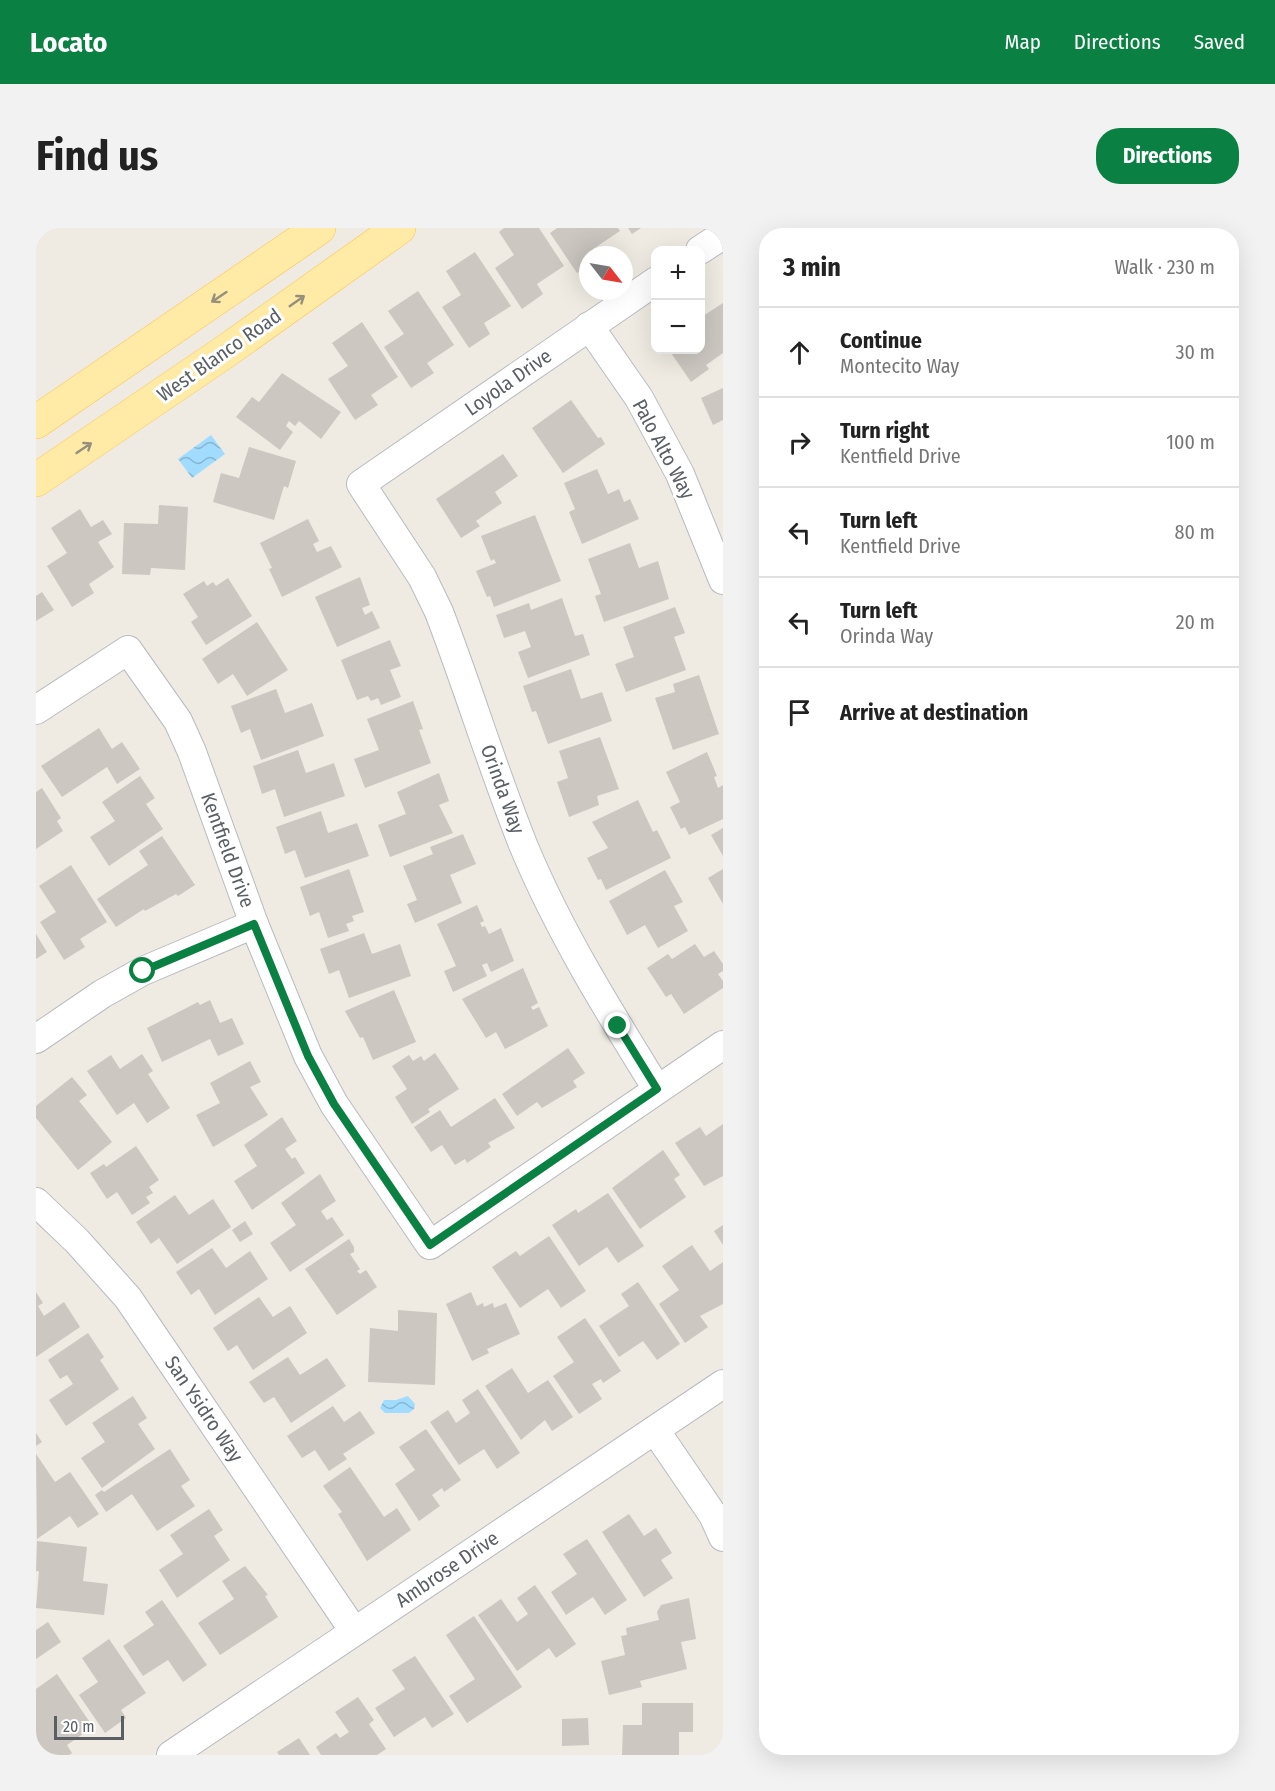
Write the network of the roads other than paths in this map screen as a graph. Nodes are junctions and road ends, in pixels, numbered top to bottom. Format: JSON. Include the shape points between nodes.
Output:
{"nodes":[{"id":1,"x":319,"y":228,"type":"edge"},
{"id":2,"x":399,"y":228,"type":"edge"},
{"id":3,"x":723,"y":235,"type":"edge"},
{"id":4,"x":705,"y":247,"type":"edge"},
{"id":5,"x":651,"y":283,"type":"edge"},
{"id":6,"x":589,"y":326,"type":"junction"},
{"id":7,"x":36,"y":422,"type":"edge"},
{"id":8,"x":36,"y":480,"type":"edge"},
{"id":9,"x":361,"y":484,"type":"joint"},
{"id":10,"x":723,"y":580,"type":"edge"},
{"id":11,"x":36,"y":710,"type":"edge"},
{"id":12,"x":254,"y":924,"type":"junction"},
{"id":13,"x":36,"y":1039,"type":"edge"},
{"id":14,"x":723,"y":1045,"type":"edge"},
{"id":15,"x":657,"y":1089,"type":"junction"},
{"id":16,"x":36,"y":1202,"type":"edge"},
{"id":17,"x":723,"y":1384,"type":"edge"},
{"id":18,"x":655,"y":1430,"type":"junction"},
{"id":19,"x":723,"y":1537,"type":"edge"},
{"id":20,"x":354,"y":1631,"type":"junction"},
{"id":21,"x":171,"y":1755,"type":"edge"}],
"edges":[{"from":1,"to":7,"type":"main road","one_way":true},
{"from":8,"to":2,"type":"main road","name":"West Blanco Road","one_way":true},
{"from":3,"to":4,"type":"street"},
{"from":5,"to":6,"type":"street","name":"Loyola Drive"},
{"from":6,"to":9,"type":"street","name":"Loyola Drive"},
{"from":6,"to":10,"type":"street","name":"Palo Alto Way","via":[[639,398],[680,474]]},
{"from":9,"to":15,"type":"street","name":"Orinda Way","via":[[422,577],[439,612],[514,819],[579,964]]},
{"from":11,"to":12,"type":"street","name":"Kentfield Drive","via":[[128,650],[178,721]]},
{"from":12,"to":13,"type":"street","via":[[143,971]]},
{"from":12,"to":15,"type":"street","name":"Kentfield Drive","via":[[291,1018],[334,1104],[430,1245]]},
{"from":14,"to":15,"type":"street","name":"Kentfield Drive"},
{"from":16,"to":20,"type":"street","name":"San Ysidro Way","via":[[128,1298]]},
{"from":17,"to":18,"type":"street","name":"Ambrose Drive"},
{"from":18,"to":19,"type":"street","via":[[713,1515]]},
{"from":18,"to":20,"type":"street","name":"Ambrose Drive"},
{"from":20,"to":21,"type":"street","name":"Ambrose Drive"}]}
